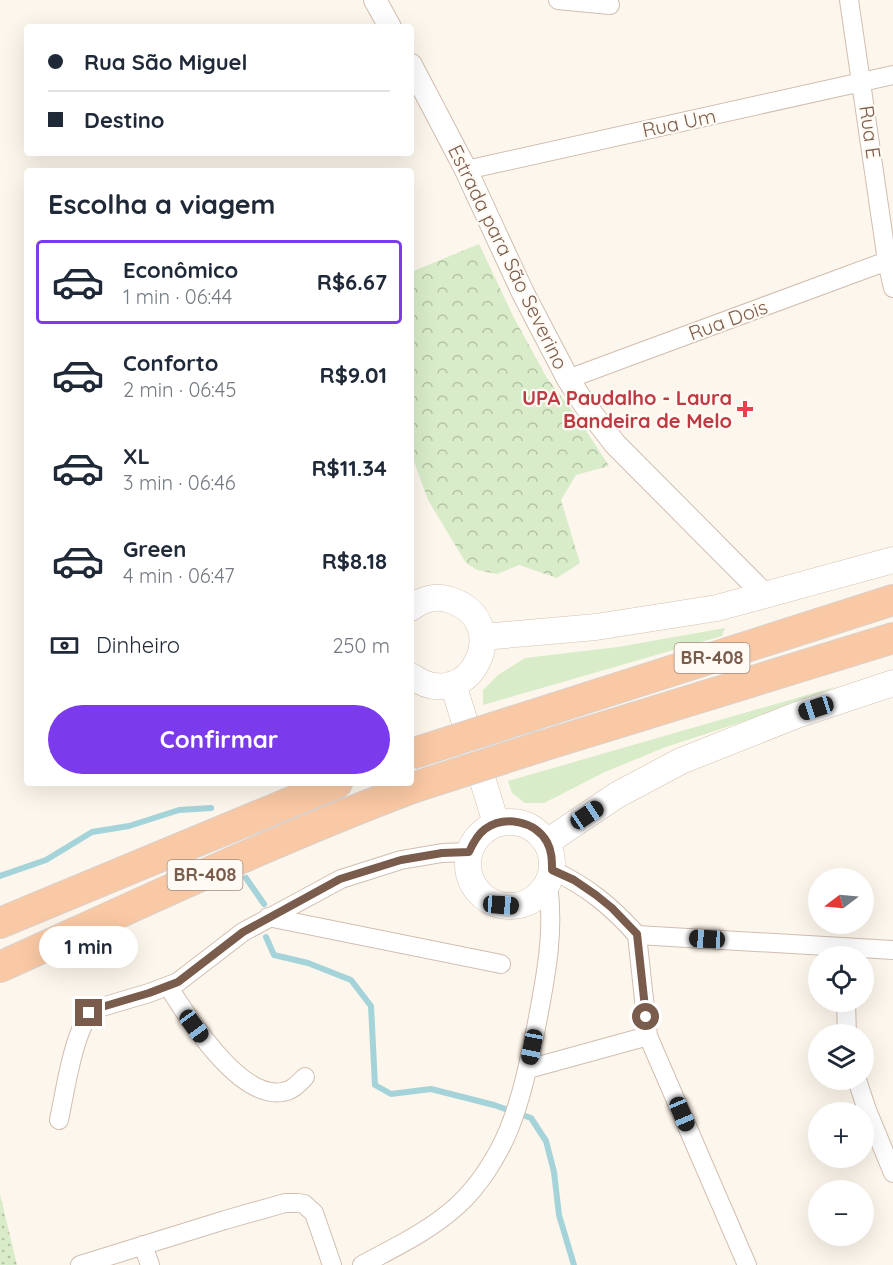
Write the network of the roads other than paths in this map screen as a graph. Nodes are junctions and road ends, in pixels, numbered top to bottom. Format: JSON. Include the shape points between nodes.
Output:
{"nodes":[{"id":1,"x":375,"y":0,"type":"edge"},
{"id":2,"x":558,"y":0,"type":"edge"},
{"id":3,"x":849,"y":0,"type":"edge"},
{"id":4,"x":610,"y":5,"type":"dead end"},
{"id":5,"x":388,"y":24,"type":"edge"},
{"id":6,"x":414,"y":71,"type":"edge"},
{"id":7,"x":893,"y":75,"type":"edge"},
{"id":8,"x":862,"y":82,"type":"junction"},
{"id":9,"x":466,"y":170,"type":"junction"},
{"id":10,"x":887,"y":261,"type":"junction"},
{"id":11,"x":893,"y":288,"type":"edge"},
{"id":12,"x":568,"y":379,"type":"junction"},
{"id":13,"x":893,"y":560,"type":"edge"},
{"id":14,"x":766,"y":596,"type":"junction"},
{"id":15,"x":893,"y":600,"type":"edge"},
{"id":16,"x":414,"y":606,"type":"edge"},
{"id":17,"x":483,"y":637,"type":"junction"},
{"id":18,"x":893,"y":638,"type":"edge"},
{"id":19,"x":414,"y":678,"type":"edge"},
{"id":20,"x":893,"y":683,"type":"edge"},
{"id":21,"x":453,"y":684,"type":"junction"},
{"id":22,"x":414,"y":753,"type":"edge"},
{"id":23,"x":330,"y":786,"type":"edge"},
{"id":24,"x":496,"y":823,"type":"junction"},
{"id":25,"x":547,"y":842,"type":"junction"},
{"id":26,"x":469,"y":852,"type":"junction"},
{"id":27,"x":550,"y":877,"type":"junction"},
{"id":28,"x":268,"y":918,"type":"junction"},
{"id":29,"x":0,"y":923,"type":"edge"},
{"id":30,"x":637,"y":934,"type":"junction"},
{"id":31,"x":808,"y":949,"type":"edge"},
{"id":32,"x":893,"y":950,"type":"edge"},
{"id":33,"x":874,"y":951,"type":"edge"},
{"id":34,"x":501,"y":964,"type":"dead end"},
{"id":35,"x":0,"y":967,"type":"edge"},
{"id":36,"x":168,"y":986,"type":"junction"},
{"id":37,"x":648,"y":1036,"type":"junction"},
{"id":38,"x":528,"y":1069,"type":"junction"},
{"id":39,"x":305,"y":1077,"type":"dead end"},
{"id":40,"x":861,"y":1090,"type":"edge"},
{"id":41,"x":59,"y":1120,"type":"dead end"},
{"id":42,"x":893,"y":1173,"type":"edge"},
{"id":43,"x":143,"y":1245,"type":"junction"},
{"id":44,"x":80,"y":1265,"type":"edge"},
{"id":45,"x":150,"y":1265,"type":"edge"},
{"id":46,"x":332,"y":1265,"type":"edge"},
{"id":47,"x":362,"y":1265,"type":"edge"},
{"id":48,"x":747,"y":1265,"type":"edge"}],
"edges":[{"from":1,"to":5,"type":"street"},
{"from":2,"to":4,"type":"street"},
{"from":3,"to":8,"type":"street","name":"Rua E"},
{"from":6,"to":9,"type":"street","name":"Estrada para São Severino"},
{"from":7,"to":8,"type":"street","name":"Rua Um"},
{"from":8,"to":9,"type":"street","name":"Rua Um"},
{"from":8,"to":10,"type":"street","name":"Rua E"},
{"from":9,"to":12,"type":"street","name":"Estrada para São Severino"},
{"from":10,"to":11,"type":"street","name":"Rua E"},
{"from":10,"to":12,"type":"street","name":"Rua Dois"},
{"from":12,"to":14,"type":"street","name":"Estrada para São Severino","via":[[615,444]]},
{"from":13,"to":14,"type":"main road"},
{"from":14,"to":17,"type":"main road","via":[[641,621]]},
{"from":15,"to":22,"type":"highway","number":"BR-408","bridge":true},
{"from":16,"to":17,"type":"main road","via":[[430,598],[458,602],[479,623]]},
{"from":17,"to":21,"type":"main road","via":[[477,666]]},
{"from":18,"to":35,"type":"highway","number":"BR-408","bridge":true,"via":[[412,788],[278,842]]},
{"from":19,"to":21,"type":"main road","via":[[439,687]]},
{"from":20,"to":25,"type":"main road","via":[[797,715],[681,761],[617,795]]},
{"from":21,"to":24,"type":"main road"},
{"from":23,"to":29,"type":"highway","number":"BR-408"},
{"from":24,"to":25,"type":"main road","via":[[525,824]]},
{"from":24,"to":26,"type":"main road","via":[[484,830]]},
{"from":25,"to":27,"type":"main road","via":[[552,856]]},
{"from":26,"to":27,"type":"main road","via":[[468,866],[478,891],[501,905],[528,903],[539,896]]},
{"from":26,"to":28,"type":"street","via":[[420,856],[368,869],[340,879]]},
{"from":27,"to":30,"type":"street","via":[[574,880],[612,908]]},
{"from":27,"to":38,"type":"street","via":[[551,943]]},
{"from":28,"to":34,"type":"street"},
{"from":28,"to":36,"type":"street"},
{"from":30,"to":31,"type":"street"},
{"from":30,"to":37,"type":"street"},
{"from":32,"to":33,"type":"street"},
{"from":36,"to":39,"type":"street","via":[[205,1041],[249,1083],[261,1090],[282,1093]]},
{"from":36,"to":41,"type":"street","via":[[89,1013],[78,1038]]},
{"from":37,"to":38,"type":"street"},
{"from":37,"to":48,"type":"street"},
{"from":38,"to":47,"type":"street","via":[[509,1130],[473,1188],[438,1222]]},
{"from":40,"to":42,"type":"street"},
{"from":43,"to":44,"type":"street"},
{"from":43,"to":45,"type":"street"},
{"from":43,"to":46,"type":"street","via":[[285,1203],[298,1203],[314,1212]]}]}
